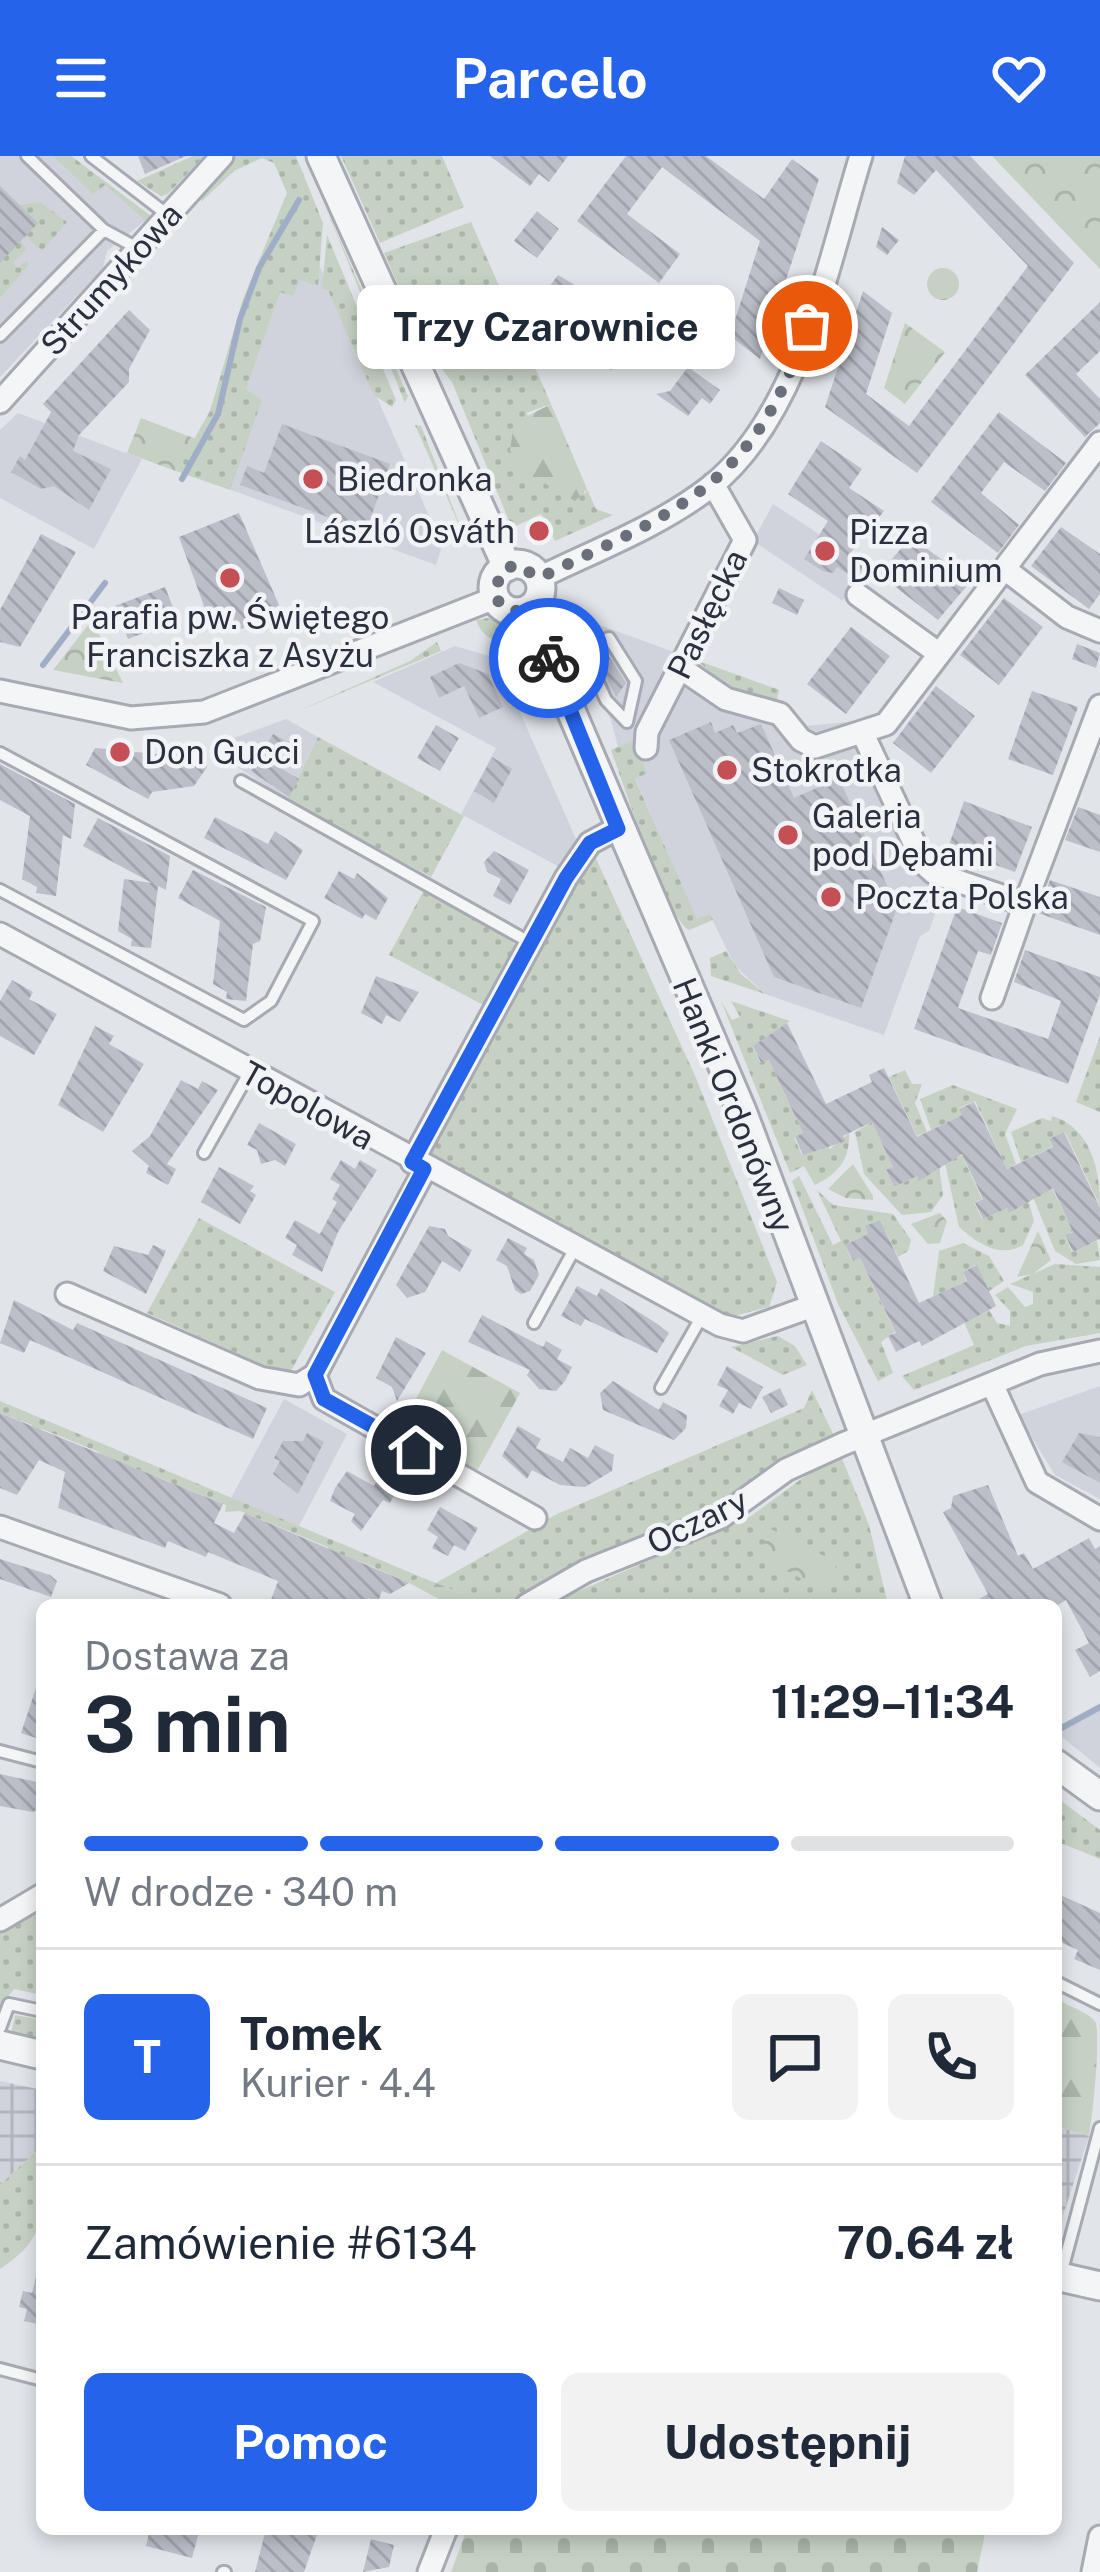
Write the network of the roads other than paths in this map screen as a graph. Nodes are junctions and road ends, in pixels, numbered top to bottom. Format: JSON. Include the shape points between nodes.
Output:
{"nodes":[{"id":1,"x":27,"y":156,"type":"edge"},
{"id":2,"x":91,"y":156,"type":"edge"},
{"id":3,"x":222,"y":156,"type":"edge"},
{"id":4,"x":321,"y":156,"type":"edge"},
{"id":5,"x":861,"y":156,"type":"edge"},
{"id":6,"x":169,"y":216,"type":"junction"},
{"id":7,"x":104,"y":230,"type":"junction"},
{"id":8,"x":139,"y":249,"type":"junction"},
{"id":9,"x":0,"y":336,"type":"edge"},
{"id":10,"x":0,"y":401,"type":"edge"},
{"id":11,"x":1100,"y":443,"type":"edge"},
{"id":12,"x":713,"y":484,"type":"junction"},
{"id":13,"x":507,"y":567,"type":"junction"},
{"id":14,"x":1005,"y":569,"type":"junction"},
{"id":15,"x":539,"y":578,"type":"junction"},
{"id":16,"x":858,"y":595,"type":"dead end"},
{"id":17,"x":495,"y":598,"type":"junction"},
{"id":18,"x":529,"y":610,"type":"junction"},
{"id":19,"x":1100,"y":631,"type":"edge"},
{"id":20,"x":938,"y":653,"type":"junction"},
{"id":21,"x":682,"y":669,"type":"junction"},
{"id":22,"x":0,"y":691,"type":"edge"},
{"id":23,"x":1100,"y":706,"type":"edge"},
{"id":24,"x":627,"y":722,"type":"joint"},
{"id":25,"x":863,"y":734,"type":"junction"},
{"id":26,"x":646,"y":748,"type":"dead end"},
{"id":27,"x":0,"y":753,"type":"edge"},
{"id":28,"x":241,"y":782,"type":"dead end"},
{"id":29,"x":618,"y":829,"type":"junction"},
{"id":30,"x":0,"y":890,"type":"edge"},
{"id":31,"x":1025,"y":904,"type":"junction"},
{"id":32,"x":0,"y":934,"type":"edge"},
{"id":33,"x":531,"y":943,"type":"junction"},
{"id":34,"x":992,"y":998,"type":"dead end"},
{"id":35,"x":249,"y":1073,"type":"junction"},
{"id":36,"x":204,"y":1153,"type":"dead end"},
{"id":37,"x":418,"y":1166,"type":"junction"},
{"id":38,"x":575,"y":1248,"type":"junction"},
{"id":39,"x":67,"y":1294,"type":"dead end"},
{"id":40,"x":815,"y":1305,"type":"junction"},
{"id":41,"x":702,"y":1316,"type":"junction"},
{"id":42,"x":534,"y":1323,"type":"dead end"},
{"id":43,"x":1100,"y":1351,"type":"edge"},
{"id":44,"x":307,"y":1380,"type":"junction"},
{"id":45,"x":992,"y":1384,"type":"junction"},
{"id":46,"x":661,"y":1388,"type":"dead end"},
{"id":47,"x":864,"y":1436,"type":"junction"},
{"id":48,"x":535,"y":1518,"type":"dead end"},
{"id":49,"x":1100,"y":1519,"type":"edge"},
{"id":50,"x":0,"y":1527,"type":"edge"},
{"id":51,"x":203,"y":1599,"type":"edge"},
{"id":52,"x":537,"y":1599,"type":"edge"},
{"id":53,"x":926,"y":1599,"type":"edge"},
{"id":54,"x":0,"y":1751,"type":"edge"},
{"id":55,"x":36,"y":1760,"type":"edge"},
{"id":56,"x":1062,"y":1768,"type":"edge"},
{"id":57,"x":1100,"y":1796,"type":"edge"},
{"id":58,"x":36,"y":1899,"type":"edge"},
{"id":59,"x":0,"y":1920,"type":"edge"},
{"id":60,"x":1062,"y":1985,"type":"edge"},
{"id":61,"x":1100,"y":2004,"type":"edge"},
{"id":62,"x":36,"y":2010,"type":"edge"},
{"id":63,"x":0,"y":2028,"type":"edge"},
{"id":64,"x":0,"y":2045,"type":"edge"},
{"id":65,"x":36,"y":2054,"type":"edge"},
{"id":66,"x":1100,"y":2128,"type":"edge"},
{"id":67,"x":1062,"y":2263,"type":"edge"},
{"id":68,"x":1062,"y":2278,"type":"edge"},
{"id":69,"x":1100,"y":2286,"type":"edge"},
{"id":70,"x":0,"y":2369,"type":"edge"},
{"id":71,"x":36,"y":2378,"type":"edge"},
{"id":72,"x":444,"y":2535,"type":"edge"},
{"id":73,"x":1100,"y":2537,"type":"edge"},
{"id":74,"x":429,"y":2572,"type":"edge"},
{"id":75,"x":1093,"y":2572,"type":"edge"}],
"edges":[{"from":1,"to":7,"type":"lane"},
{"from":2,"to":6,"type":"lane"},
{"from":3,"to":6,"type":"street","name":"Strumykowa"},
{"from":4,"to":13,"type":"street"},
{"from":5,"to":12,"type":"street","via":[[787,384],[754,440]]},
{"from":6,"to":8,"type":"street","name":"Strumykowa"},
{"from":7,"to":8,"type":"lane"},
{"from":7,"to":9,"type":"lane"},
{"from":8,"to":10,"type":"street","name":"Strumykowa"},
{"from":11,"to":14,"type":"street"},
{"from":12,"to":15,"type":"street"},
{"from":12,"to":21,"type":"street","name":"Pasłęcka","via":[[746,540]]},
{"from":13,"to":15,"type":"street","via":[[525,566]]},
{"from":13,"to":17,"type":"street","via":[[495,580]]},
{"from":14,"to":19,"type":"street","via":[[1067,617]]},
{"from":14,"to":20,"type":"street"},
{"from":15,"to":18,"type":"street","via":[[540,596]]},
{"from":16,"to":20,"type":"street"},
{"from":17,"to":18,"type":"street","via":[[509,611]]},
{"from":17,"to":22,"type":"street","via":[[204,712],[131,718]]},
{"from":18,"to":29,"type":"street","name":"Hanki Ordonówny"},
{"from":20,"to":25,"type":"street","via":[[886,724]]},
{"from":21,"to":25,"type":"street","via":[[726,699],[779,714],[810,745]]},
{"from":21,"to":26,"type":"street","name":"Pasłęcka","via":[[646,732]]},
{"from":23,"to":31,"type":"street"},
{"from":24,"to":24,"type":"lane","via":[[636,681],[619,646],[601,639],[585,654],[606,700]]},
{"from":25,"to":31,"type":"street","via":[[929,869]]},
{"from":27,"to":30,"type":"lane","via":[[313,921],[271,1001],[244,1020]]},
{"from":28,"to":33,"type":"lane"},
{"from":29,"to":33,"type":"street","via":[[590,843]]},
{"from":29,"to":40,"type":"street","name":"Hanki Ordonówny","via":[[742,1111]]},
{"from":31,"to":34,"type":"street"},
{"from":32,"to":35,"type":"street","name":"Topolowa"},
{"from":33,"to":37,"type":"street"},
{"from":35,"to":36,"type":"lane"},
{"from":35,"to":37,"type":"street","name":"Topolowa"},
{"from":37,"to":38,"type":"street","name":"Topolowa"},
{"from":37,"to":44,"type":"street"},
{"from":38,"to":41,"type":"street","name":"Topolowa"},
{"from":38,"to":42,"type":"lane"},
{"from":39,"to":44,"type":"street","via":[[260,1378]]},
{"from":40,"to":41,"type":"street","name":"Topolowa","via":[[743,1331]]},
{"from":40,"to":47,"type":"street","name":"Hanki Ordonówny"},
{"from":41,"to":46,"type":"lane"},
{"from":43,"to":45,"type":"street","name":"Oczary"},
{"from":44,"to":48,"type":"street","via":[[324,1399]]},
{"from":45,"to":47,"type":"street","name":"Oczary"},
{"from":45,"to":49,"type":"street","via":[[1023,1436],[1024,1461],[1037,1482]]},
{"from":47,"to":52,"type":"street","name":"Oczary","via":[[786,1471],[721,1516]]},
{"from":47,"to":53,"type":"street","name":"Hanki Ordonówny"},
{"from":50,"to":51,"type":"street"},
{"from":54,"to":55,"type":"lane"},
{"from":56,"to":57,"type":"street"},
{"from":58,"to":59,"type":"street"},
{"from":60,"to":61,"type":"lane"},
{"from":62,"to":63,"type":"lane","via":[[10,2004]]},
{"from":64,"to":65,"type":"street"},
{"from":66,"to":67,"type":"lane"},
{"from":68,"to":69,"type":"street"},
{"from":70,"to":71,"type":"lane"},
{"from":72,"to":74,"type":"street"},
{"from":73,"to":75,"type":"street"}]}
